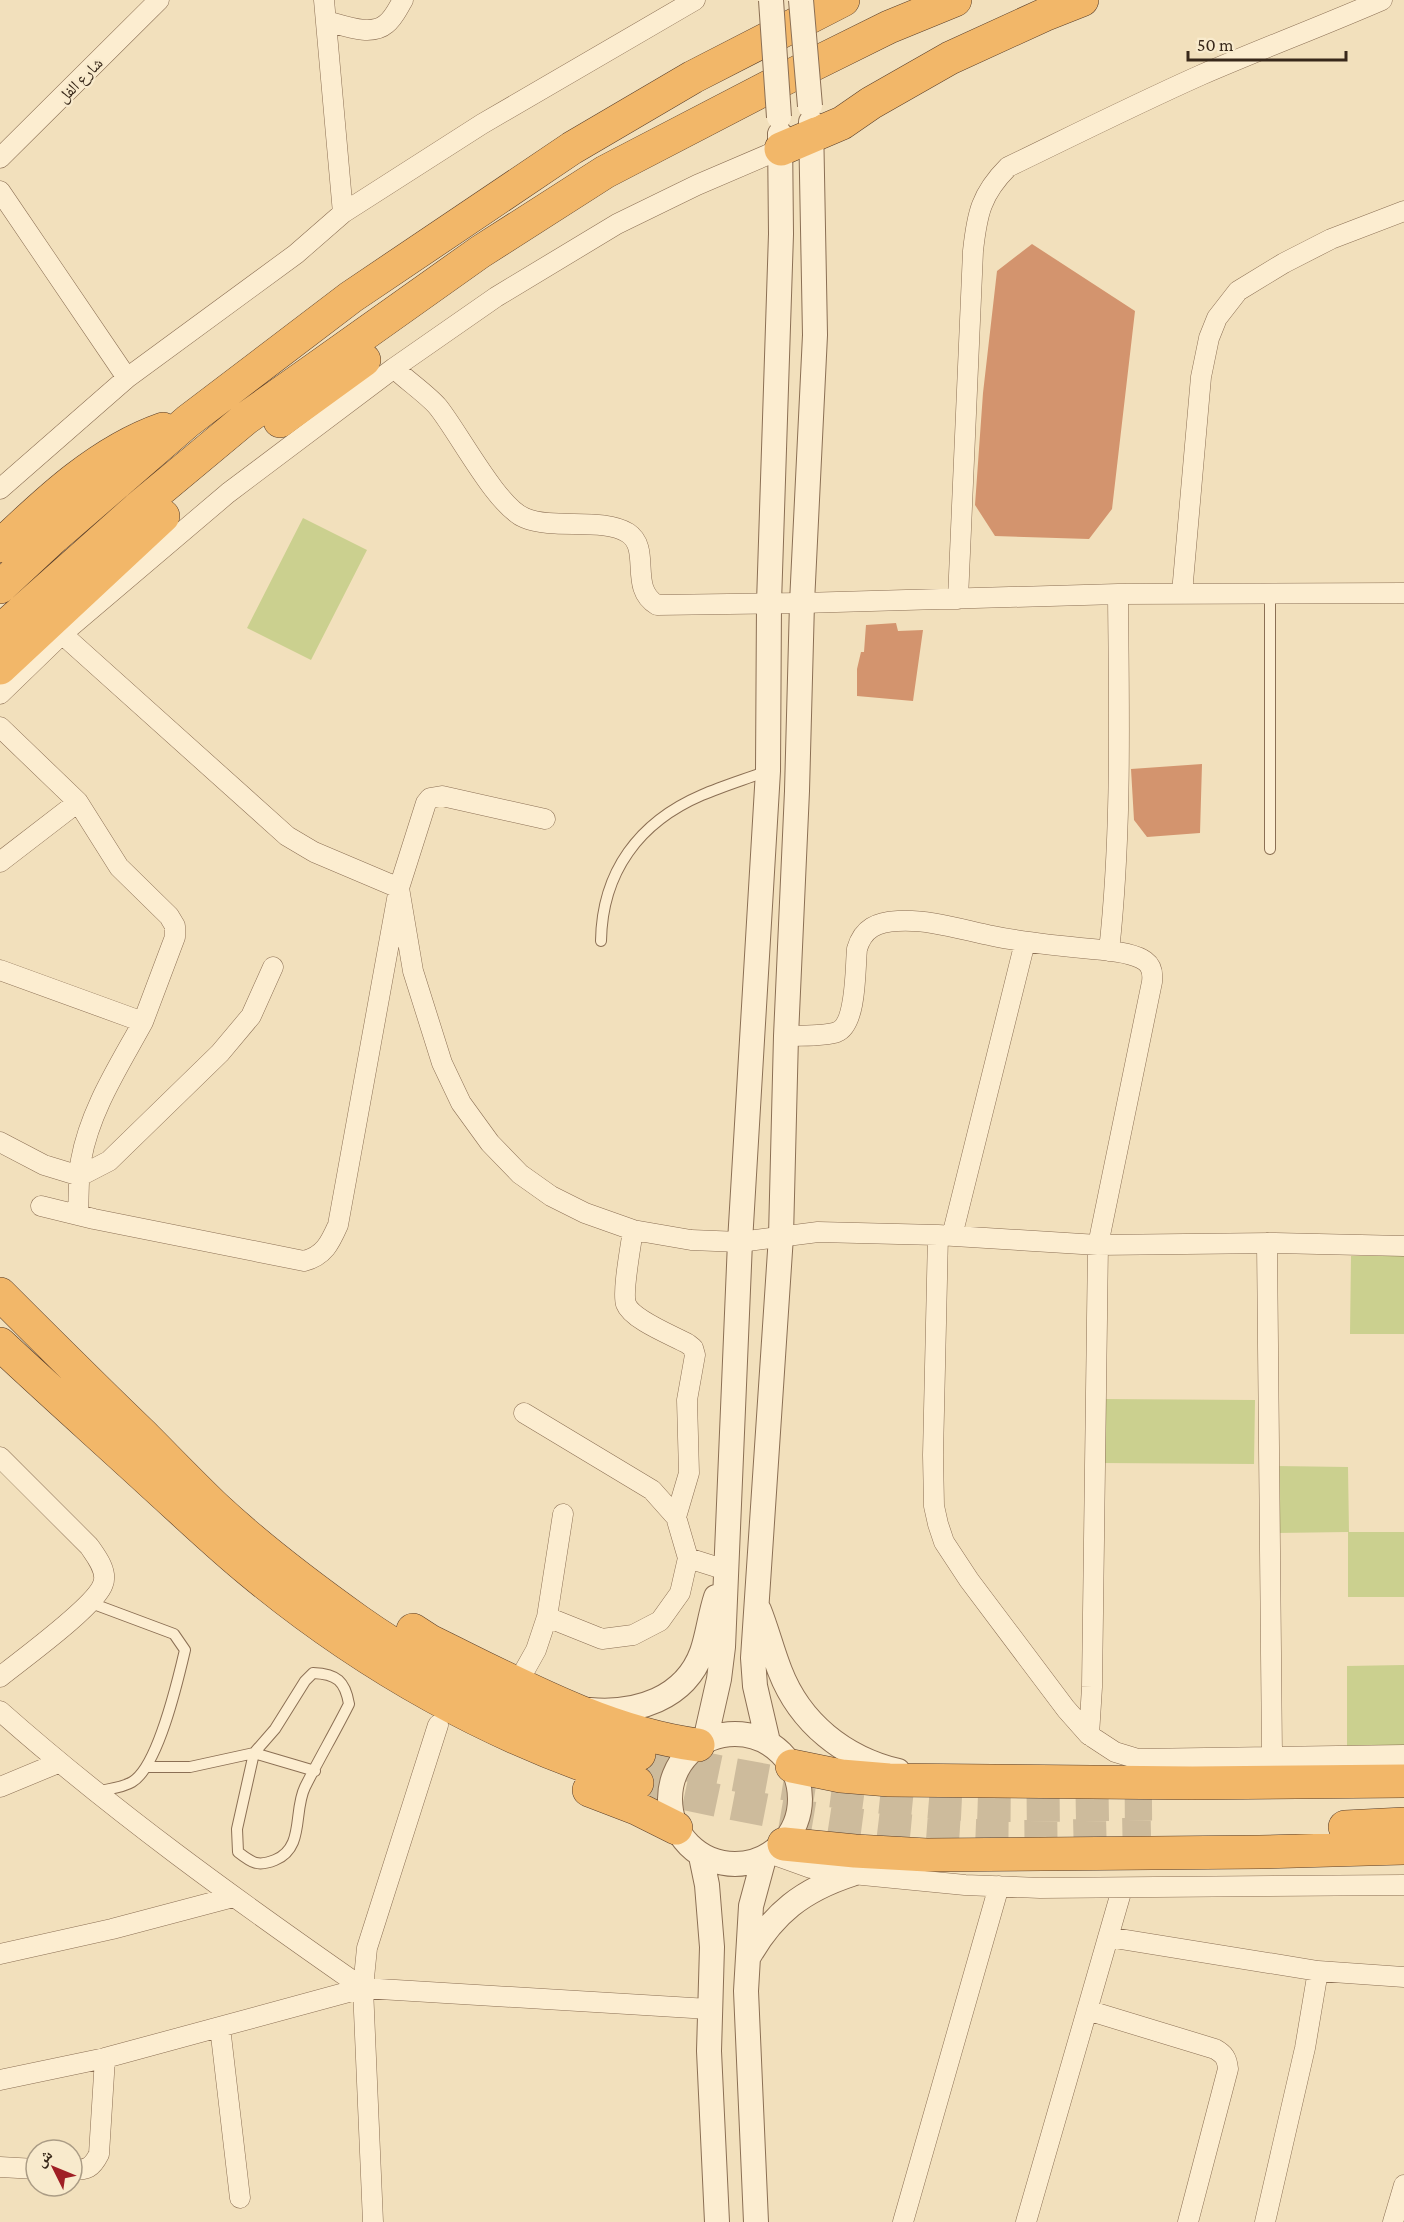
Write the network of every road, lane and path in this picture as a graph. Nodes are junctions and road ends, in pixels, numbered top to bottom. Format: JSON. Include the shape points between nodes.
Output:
{"nodes":[{"id":1,"x":159,"y":0,"type":"edge"},
{"id":2,"x":324,"y":0,"type":"edge"},
{"id":3,"x":403,"y":0,"type":"edge"},
{"id":4,"x":695,"y":0,"type":"edge"},
{"id":5,"x":771,"y":0,"type":"edge"},
{"id":6,"x":801,"y":0,"type":"edge"},
{"id":7,"x":843,"y":0,"type":"edge"},
{"id":8,"x":955,"y":0,"type":"edge"},
{"id":9,"x":1082,"y":0,"type":"edge"},
{"id":10,"x":1382,"y":0,"type":"edge"},
{"id":11,"x":326,"y":21,"type":"junction"},
{"id":12,"x":811,"y":121,"type":"junction"},
{"id":13,"x":781,"y":149,"type":"junction"},
{"id":14,"x":0,"y":158,"type":"edge"},
{"id":15,"x":0,"y":191,"type":"edge"},
{"id":16,"x":1404,"y":211,"type":"edge"},
{"id":17,"x":343,"y":213,"type":"junction"},
{"id":18,"x":449,"y":274,"type":"junction"},
{"id":19,"x":394,"y":368,"type":"junction"},
{"id":20,"x":127,"y":378,"type":"junction"},
{"id":21,"x":188,"y":421,"type":"junction"},
{"id":22,"x":0,"y":489,"type":"edge"},
{"id":23,"x":5,"y":539,"type":"edge"},
{"id":24,"x":0,"y":586,"type":"edge"},
{"id":25,"x":1182,"y":593,"type":"junction"},
{"id":26,"x":1270,"y":593,"type":"junction"},
{"id":27,"x":1404,"y":593,"type":"edge"},
{"id":28,"x":1118,"y":594,"type":"junction"},
{"id":29,"x":958,"y":599,"type":"junction"},
{"id":30,"x":769,"y":603,"type":"junction"},
{"id":31,"x":802,"y":603,"type":"junction"},
{"id":32,"x":0,"y":631,"type":"edge"},
{"id":33,"x":62,"y":634,"type":"junction"},
{"id":34,"x":0,"y":668,"type":"edge"},
{"id":35,"x":0,"y":694,"type":"edge"},
{"id":36,"x":0,"y":727,"type":"edge"},
{"id":37,"x":768,"y":771,"type":"junction"},
{"id":38,"x":78,"y":802,"type":"junction"},
{"id":39,"x":545,"y":819,"type":"dead end"},
{"id":40,"x":1270,"y":849,"type":"dead end"},
{"id":41,"x":0,"y":862,"type":"edge"},
{"id":42,"x":399,"y":888,"type":"junction"},
{"id":43,"x":601,"y":941,"type":"dead end"},
{"id":44,"x":1025,"y":942,"type":"junction"},
{"id":45,"x":1109,"y":951,"type":"junction"},
{"id":46,"x":273,"y":966,"type":"dead end"},
{"id":47,"x":0,"y":970,"type":"edge"},
{"id":48,"x":143,"y":1022,"type":"junction"},
{"id":49,"x":786,"y":1036,"type":"junction"},
{"id":50,"x":0,"y":1142,"type":"edge"},
{"id":51,"x":80,"y":1176,"type":"junction"},
{"id":52,"x":40,"y":1206,"type":"dead end"},
{"id":53,"x":78,"y":1215,"type":"junction"},
{"id":54,"x":633,"y":1230,"type":"junction"},
{"id":55,"x":781,"y":1236,"type":"junction"},
{"id":56,"x":945,"y":1236,"type":"junction"},
{"id":57,"x":740,"y":1242,"type":"junction"},
{"id":58,"x":1267,"y":1243,"type":"junction"},
{"id":59,"x":1098,"y":1245,"type":"junction"},
{"id":60,"x":1404,"y":1246,"type":"edge"},
{"id":61,"x":0,"y":1294,"type":"edge"},
{"id":62,"x":0,"y":1344,"type":"edge"},
{"id":63,"x":0,"y":1373,"type":"edge"},
{"id":64,"x":524,"y":1413,"type":"dead end"},
{"id":65,"x":153,"y":1445,"type":"junction"},
{"id":66,"x":0,"y":1457,"type":"edge"},
{"id":67,"x":155,"y":1485,"type":"junction"},
{"id":68,"x":563,"y":1514,"type":"dead end"},
{"id":69,"x":676,"y":1517,"type":"junction"},
{"id":70,"x":199,"y":1527,"type":"junction"},
{"id":71,"x":688,"y":1558,"type":"junction"},
{"id":72,"x":726,"y":1570,"type":"junction"},
{"id":73,"x":91,"y":1603,"type":"junction"},
{"id":74,"x":756,"y":1603,"type":"junction"},
{"id":75,"x":547,"y":1617,"type":"junction"},
{"id":76,"x":0,"y":1677,"type":"edge"},
{"id":77,"x":517,"y":1684,"type":"junction"},
{"id":78,"x":576,"y":1709,"type":"junction"},
{"id":79,"x":0,"y":1711,"type":"edge"},
{"id":80,"x":438,"y":1725,"type":"junction"},
{"id":81,"x":1089,"y":1735,"type":"junction"},
{"id":82,"x":768,"y":1742,"type":"junction"},
{"id":83,"x":702,"y":1743,"type":"junction"},
{"id":84,"x":254,"y":1753,"type":"junction"},
{"id":85,"x":1272,"y":1755,"type":"junction"},
{"id":86,"x":1404,"y":1755,"type":"edge"},
{"id":87,"x":58,"y":1763,"type":"junction"},
{"id":88,"x":792,"y":1766,"type":"junction"},
{"id":89,"x":148,"y":1767,"type":"junction"},
{"id":90,"x":315,"y":1771,"type":"junction"},
{"id":91,"x":935,"y":1780,"type":"junction"},
{"id":92,"x":1404,"y":1781,"type":"edge"},
{"id":93,"x":0,"y":1787,"type":"edge"},
{"id":94,"x":96,"y":1792,"type":"junction"},
{"id":95,"x":1404,"y":1798,"type":"edge"},
{"id":96,"x":1404,"y":1824,"type":"edge"},
{"id":97,"x":676,"y":1828,"type":"junction"},
{"id":98,"x":1404,"y":1848,"type":"edge"},
{"id":99,"x":773,"y":1852,"type":"junction"},
{"id":100,"x":701,"y":1856,"type":"junction"},
{"id":101,"x":852,"y":1874,"type":"junction"},
{"id":102,"x":1404,"y":1885,"type":"edge"},
{"id":103,"x":999,"y":1887,"type":"junction"},
{"id":104,"x":1122,"y":1888,"type":"junction"},
{"id":105,"x":233,"y":1897,"type":"junction"},
{"id":106,"x":1108,"y":1936,"type":"junction"},
{"id":107,"x":0,"y":1954,"type":"edge"},
{"id":108,"x":747,"y":1960,"type":"junction"},
{"id":109,"x":1318,"y":1971,"type":"junction"},
{"id":110,"x":1404,"y":1977,"type":"edge"},
{"id":111,"x":363,"y":1988,"type":"junction"},
{"id":112,"x":709,"y":2009,"type":"junction"},
{"id":113,"x":1087,"y":2010,"type":"junction"},
{"id":114,"x":220,"y":2027,"type":"junction"},
{"id":115,"x":105,"y":2058,"type":"junction"},
{"id":116,"x":0,"y":2080,"type":"edge"},
{"id":117,"x":0,"y":2167,"type":"edge"},
{"id":118,"x":24,"y":2168,"type":"edge"},
{"id":119,"x":84,"y":2170,"type":"edge"},
{"id":120,"x":1404,"y":2185,"type":"edge"},
{"id":121,"x":240,"y":2198,"type":"dead end"},
{"id":122,"x":373,"y":2222,"type":"edge"},
{"id":123,"x":717,"y":2222,"type":"edge"},
{"id":124,"x":756,"y":2222,"type":"edge"},
{"id":125,"x":903,"y":2222,"type":"edge"},
{"id":126,"x":1026,"y":2222,"type":"edge"},
{"id":127,"x":1188,"y":2222,"type":"edge"},
{"id":128,"x":1265,"y":2222,"type":"edge"},
{"id":129,"x":1393,"y":2222,"type":"edge"}],
"edges":[{"from":1,"to":14,"type":"street","name":"شارع الفل"},
{"from":2,"to":11,"type":"street"},
{"from":3,"to":11,"type":"street","via":[[386,25],[376,30]]},
{"from":4,"to":17,"type":"street","via":[[482,124]]},
{"from":5,"to":13,"type":"street","bridge":true},
{"from":6,"to":12,"type":"street","bridge":true},
{"from":7,"to":21,"type":"highway","via":[[693,77],[572,148],[351,297]]},
{"from":8,"to":18,"type":"highway","via":[[889,27],[605,172]]},
{"from":9,"to":12,"type":"highway","via":[[950,58],[842,123]]},
{"from":10,"to":29,"type":"street","via":[[1148,100],[1008,167],[992,182],[982,200],[973,250]]},
{"from":11,"to":17,"type":"street"},
{"from":12,"to":13,"type":"highway"},
{"from":12,"to":31,"type":"street","via":[[815,335]]},
{"from":13,"to":19,"type":"street","via":[[617,224],[496,297]]},
{"from":13,"to":30,"type":"street"},
{"from":15,"to":20,"type":"street"},
{"from":16,"to":25,"type":"street","via":[[1284,262],[1238,291],[1217,318],[1201,377]]},
{"from":17,"to":20,"type":"street","via":[[268,275]]},
{"from":18,"to":32,"type":"highway","via":[[245,419]]},
{"from":18,"to":34,"type":"highway","via":[[381,347],[260,436],[182,500]]},
{"from":19,"to":30,"type":"street","via":[[436,405],[512,510],[525,519],[614,527],[630,534],[639,550],[644,594],[657,606]]},
{"from":19,"to":33,"type":"street","via":[[228,493]]},
{"from":20,"to":22,"type":"street"},
{"from":21,"to":23,"type":"highway","via":[[112,452]]},
{"from":21,"to":24,"type":"highway"},
{"from":25,"to":26,"type":"street"},
{"from":25,"to":28,"type":"street"},
{"from":26,"to":27,"type":"street"},
{"from":26,"to":40,"type":"lane"},
{"from":28,"to":29,"type":"street"},
{"from":28,"to":45,"type":"street","via":[[1120,780]]},
{"from":29,"to":31,"type":"street"},
{"from":30,"to":31,"type":"street"},
{"from":30,"to":37,"type":"street"},
{"from":31,"to":49,"type":"street"},
{"from":33,"to":35,"type":"street"},
{"from":33,"to":42,"type":"street","via":[[287,836],[314,852]]},
{"from":36,"to":38,"type":"street"},
{"from":37,"to":43,"type":"lane","via":[[702,795],[667,813],[638,839],[620,863],[608,891]]},
{"from":37,"to":57,"type":"street"},
{"from":38,"to":41,"type":"street"},
{"from":38,"to":48,"type":"street","via":[[119,867],[175,926],[175,938]]},
{"from":39,"to":42,"type":"street","via":[[442,796],[430,798]]},
{"from":42,"to":53,"type":"street","via":[[338,1225],[324,1251],[317,1258],[304,1261]]},
{"from":42,"to":54,"type":"street","via":[[413,971],[441,1063],[461,1103],[490,1143],[520,1174],[585,1214]]},
{"from":44,"to":45,"type":"street"},
{"from":44,"to":49,"type":"street","via":[[917,921],[879,924],[860,938],[851,1017],[844,1028],[835,1033]]},
{"from":44,"to":56,"type":"street"},
{"from":45,"to":59,"type":"street","via":[[1144,960],[1153,974]]},
{"from":46,"to":51,"type":"street","via":[[251,1016],[220,1053],[109,1161]]},
{"from":47,"to":48,"type":"street"},
{"from":48,"to":51,"type":"street","via":[[89,1126]]},
{"from":49,"to":55,"type":"street"},
{"from":50,"to":51,"type":"street","via":[[44,1165]]},
{"from":51,"to":53,"type":"street"},
{"from":52,"to":53,"type":"street"},
{"from":54,"to":57,"type":"street","via":[[691,1240]]},
{"from":54,"to":69,"type":"street","via":[[626,1304],[635,1316],[693,1348],[687,1400],[689,1473]]},
{"from":55,"to":56,"type":"street","via":[[818,1232]]},
{"from":55,"to":57,"type":"street"},
{"from":55,"to":74,"type":"street"},
{"from":56,"to":59,"type":"street"},
{"from":56,"to":81,"type":"street","via":[[933,1455],[933,1506],[938,1524],[944,1542],[969,1580]]},
{"from":57,"to":72,"type":"street"},
{"from":58,"to":59,"type":"street"},
{"from":58,"to":60,"type":"street"},
{"from":58,"to":85,"type":"street"},
{"from":59,"to":81,"type":"street"},
{"from":61,"to":65,"type":"highway"},
{"from":62,"to":67,"type":"highway"},
{"from":63,"to":67,"type":"highway","via":[[99,1451]]},
{"from":64,"to":69,"type":"street","via":[[652,1490]]},
{"from":65,"to":70,"type":"highway","via":[[217,1509],[359,1622],[458,1682],[596,1741],[638,1769],[591,1769],[449,1705],[348,1644],[250,1572]]},
{"from":65,"to":77,"type":"highway","via":[[314,1568],[430,1641]]},
{"from":66,"to":73,"type":"street","via":[[99,1560],[104,1583]]},
{"from":67,"to":70,"type":"highway"},
{"from":68,"to":75,"type":"street"},
{"from":69,"to":71,"type":"street"},
{"from":70,"to":80,"type":"highway","via":[[224,1566],[275,1616],[364,1680]]},
{"from":71,"to":72,"type":"street"},
{"from":71,"to":75,"type":"street","via":[[680,1593],[660,1621],[633,1635],[602,1639]]},
{"from":72,"to":78,"type":"street","via":[[702,1653],[679,1687],[669,1695],[633,1708]]},
{"from":72,"to":83,"type":"street","via":[[721,1668]]},
{"from":73,"to":76,"type":"street"},
{"from":73,"to":89,"type":"lane","via":[[174,1634],[186,1650]]},
{"from":74,"to":82,"type":"street","via":[[755,1686]]},
{"from":74,"to":91,"type":"street","via":[[790,1692],[817,1727],[864,1761]]},
{"from":75,"to":77,"type":"street","via":[[536,1650]]},
{"from":77,"to":78,"type":"highway"},
{"from":78,"to":83,"type":"highway","via":[[647,1735]]},
{"from":79,"to":87,"type":"street"},
{"from":80,"to":97,"type":"highway"},
{"from":80,"to":111,"type":"street","via":[[367,1948]]},
{"from":81,"to":85,"type":"street","via":[[1115,1752],[1138,1759]]},
{"from":82,"to":83,"type":"street","via":[[736,1734]]},
{"from":82,"to":88,"type":"street"},
{"from":83,"to":97,"type":"street","via":[[675,1774],[670,1810]]},
{"from":84,"to":89,"type":"lane","via":[[190,1767]]},
{"from":84,"to":90,"type":"lane"},
{"from":84,"to":90,"type":"lane","via":[[275,1729],[305,1681],[313,1673],[324,1673],[337,1678],[346,1689],[349,1704]]},
{"from":84,"to":90,"type":"lane","via":[[237,1829],[238,1852],[250,1862],[264,1865],[285,1856],[295,1839],[304,1789]]},
{"from":85,"to":86,"type":"street"},
{"from":87,"to":93,"type":"street"},
{"from":87,"to":94,"type":"street"},
{"from":88,"to":91,"type":"highway","via":[[865,1779]]},
{"from":88,"to":99,"type":"street","via":[[800,1789],[799,1814],[793,1830]]},
{"from":89,"to":94,"type":"lane","via":[[132,1782]]},
{"from":91,"to":92,"type":"highway"},
{"from":94,"to":105,"type":"street"},
{"from":95,"to":96,"type":"highway","via":[[1152,1819],[1285,1830]]},
{"from":97,"to":100,"type":"street","via":[[686,1844]]},
{"from":98,"to":99,"type":"highway","via":[[927,1855]]},
{"from":99,"to":100,"type":"street","via":[[748,1864],[732,1865]]},
{"from":99,"to":101,"type":"street","via":[[811,1868]]},
{"from":99,"to":108,"type":"street","via":[[751,1906]]},
{"from":100,"to":112,"type":"street","via":[[711,1916]]},
{"from":101,"to":103,"type":"street"},
{"from":101,"to":108,"type":"street","via":[[830,1881],[790,1905],[758,1940]]},
{"from":102,"to":104,"type":"street"},
{"from":103,"to":104,"type":"street"},
{"from":103,"to":125,"type":"street"},
{"from":104,"to":106,"type":"street"},
{"from":105,"to":107,"type":"street"},
{"from":105,"to":111,"type":"street"},
{"from":106,"to":109,"type":"street"},
{"from":106,"to":113,"type":"street"},
{"from":108,"to":124,"type":"street","via":[[746,2021]]},
{"from":109,"to":110,"type":"street"},
{"from":109,"to":128,"type":"street","via":[[1305,2048]]},
{"from":111,"to":112,"type":"street"},
{"from":111,"to":114,"type":"street"},
{"from":111,"to":122,"type":"street"},
{"from":112,"to":123,"type":"street"},
{"from":113,"to":126,"type":"street"},
{"from":113,"to":127,"type":"street","via":[[1215,2049],[1227,2061]]},
{"from":114,"to":115,"type":"street"},
{"from":114,"to":121,"type":"street"},
{"from":115,"to":116,"type":"street"},
{"from":115,"to":119,"type":"street","via":[[99,2154],[91,2167]]},
{"from":117,"to":118,"type":"street"},
{"from":120,"to":129,"type":"street"}]}
